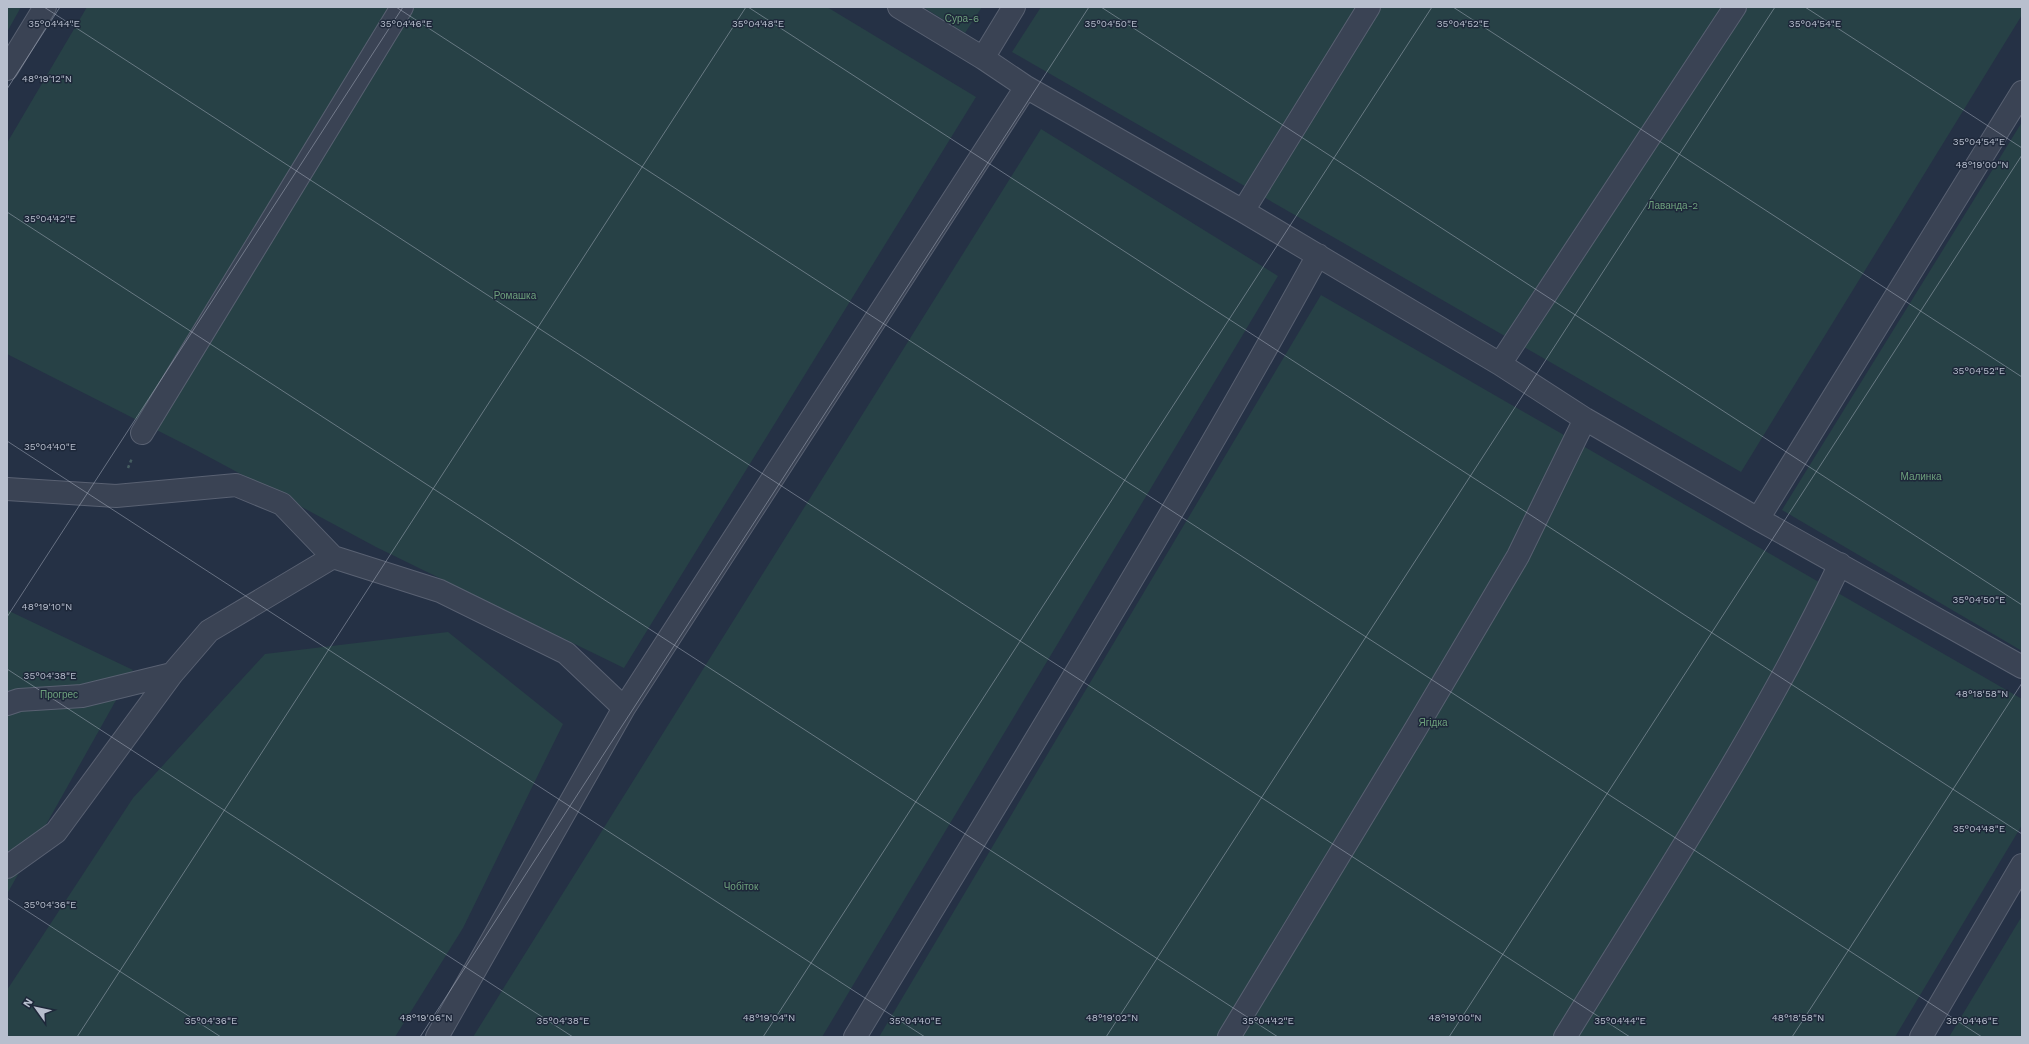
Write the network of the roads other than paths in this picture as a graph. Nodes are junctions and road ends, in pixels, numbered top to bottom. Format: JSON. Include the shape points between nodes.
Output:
{"nodes":[{"id":1,"x":45,"y":7,"type":"edge"},
{"id":2,"x":402,"y":7,"type":"edge"},
{"id":3,"x":899,"y":7,"type":"edge"},
{"id":4,"x":1014,"y":7,"type":"edge"},
{"id":5,"x":1369,"y":7,"type":"edge"},
{"id":6,"x":1735,"y":7,"type":"edge"},
{"id":7,"x":983,"y":58,"type":"junction"},
{"id":8,"x":7,"y":69,"type":"edge"},
{"id":9,"x":1026,"y":87,"type":"junction"},
{"id":10,"x":2022,"y":92,"type":"edge"},
{"id":11,"x":1243,"y":211,"type":"junction"},
{"id":12,"x":1318,"y":255,"type":"junction"},
{"id":13,"x":1500,"y":364,"type":"junction"},
{"id":14,"x":1585,"y":419,"type":"junction"},
{"id":15,"x":142,"y":433,"type":"road end"},
{"id":16,"x":7,"y":489,"type":"edge"},
{"id":17,"x":1758,"y":519,"type":"junction"},
{"id":18,"x":334,"y":558,"type":"junction"},
{"id":19,"x":1840,"y":564,"type":"junction"},
{"id":20,"x":2022,"y":666,"type":"edge"},
{"id":21,"x":172,"y":674,"type":"junction"},
{"id":22,"x":7,"y":704,"type":"edge"},
{"id":23,"x":624,"y":708,"type":"junction"},
{"id":24,"x":2022,"y":865,"type":"edge"},
{"id":25,"x":7,"y":867,"type":"edge"},
{"id":26,"x":437,"y":1037,"type":"edge"},
{"id":27,"x":855,"y":1037,"type":"edge"},
{"id":28,"x":1229,"y":1037,"type":"edge"},
{"id":29,"x":1565,"y":1037,"type":"edge"},
{"id":30,"x":1921,"y":1037,"type":"edge"}],
"edges":[{"from":1,"to":8,"type":"street"},
{"from":2,"to":15,"type":"street"},
{"from":3,"to":7,"type":"street"},
{"from":4,"to":7,"type":"street"},
{"from":5,"to":11,"type":"street"},
{"from":6,"to":13,"type":"street"},
{"from":7,"to":9,"type":"street"},
{"from":9,"to":11,"type":"street"},
{"from":9,"to":23,"type":"street"},
{"from":10,"to":17,"type":"street"},
{"from":11,"to":12,"type":"street"},
{"from":12,"to":13,"type":"street"},
{"from":12,"to":27,"type":"street","via":[[1242,394],[1140,567]]},
{"from":13,"to":14,"type":"street"},
{"from":14,"to":17,"type":"street"},
{"from":14,"to":28,"type":"street","via":[[1518,556]]},
{"from":16,"to":18,"type":"street","via":[[116,496],[236,485],[282,504]]},
{"from":17,"to":19,"type":"street"},
{"from":18,"to":21,"type":"street","via":[[209,631]]},
{"from":18,"to":23,"type":"street","via":[[440,591],[566,653]]},
{"from":19,"to":20,"type":"street"},
{"from":19,"to":29,"type":"street","via":[[1814,618],[1754,728]]},
{"from":21,"to":22,"type":"street","via":[[82,696],[19,700]]},
{"from":21,"to":25,"type":"street","via":[[56,832]]},
{"from":23,"to":26,"type":"street"},
{"from":24,"to":30,"type":"street"}]}
